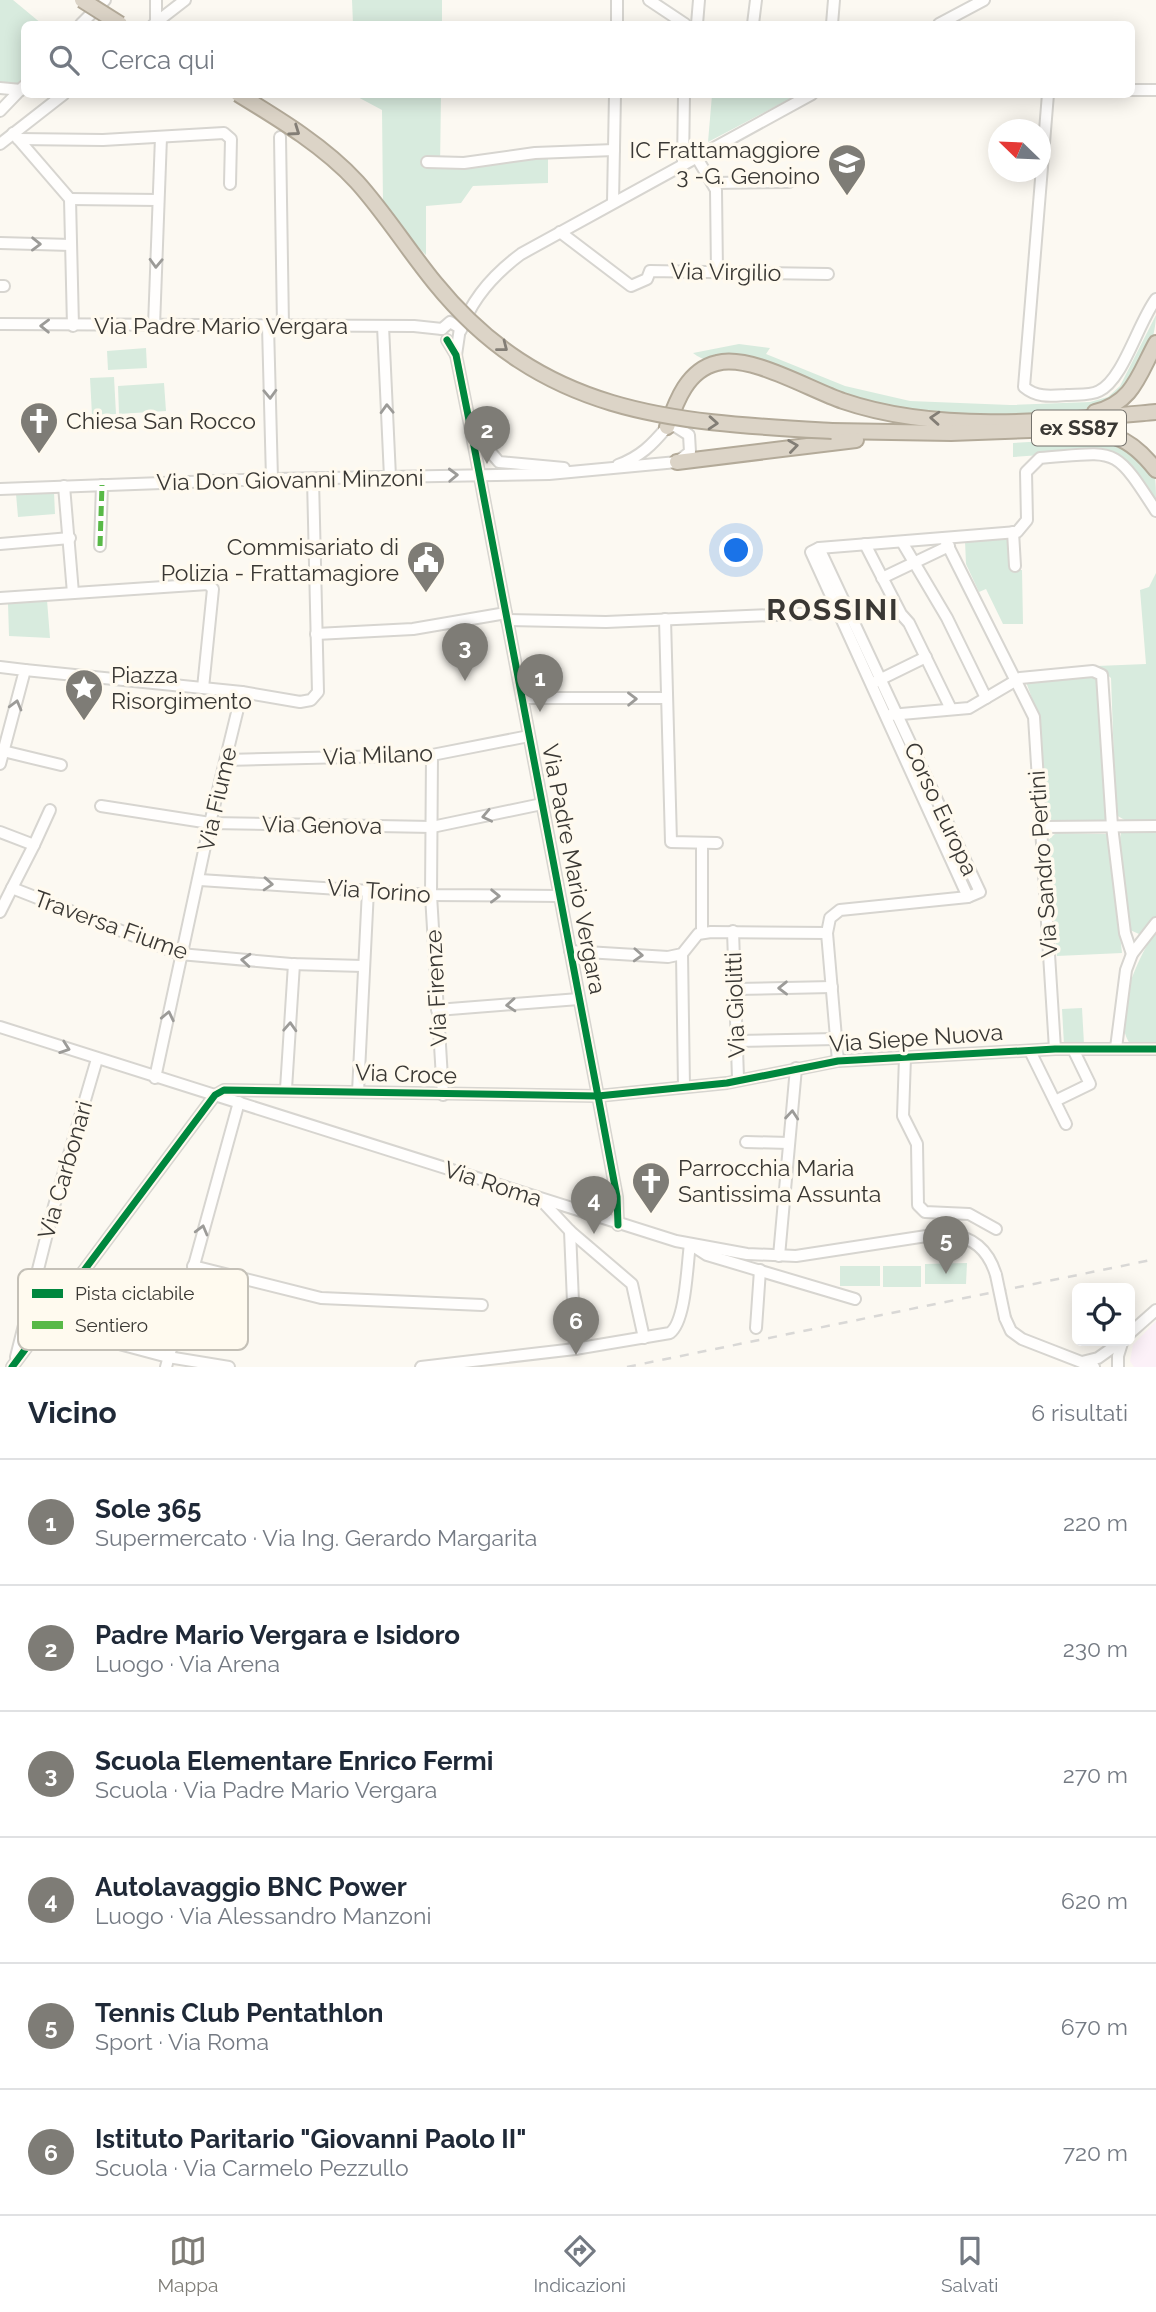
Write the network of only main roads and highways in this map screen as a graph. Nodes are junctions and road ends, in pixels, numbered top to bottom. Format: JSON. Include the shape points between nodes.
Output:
{"nodes":[{"id":1,"x":83,"y":0,"type":"edge"},
{"id":2,"x":115,"y":21,"type":"edge"},
{"id":3,"x":244,"y":98,"type":"edge"},
{"id":4,"x":1156,"y":343,"type":"edge"},
{"id":5,"x":1156,"y":412,"type":"edge"},
{"id":6,"x":1055,"y":420,"type":"junction"},
{"id":7,"x":1156,"y":422,"type":"edge"},
{"id":8,"x":1002,"y":427,"type":"junction"},
{"id":9,"x":667,"y":428,"type":"road end"},
{"id":10,"x":951,"y":433,"type":"junction"},
{"id":11,"x":677,"y":462,"type":"road end"},
{"id":12,"x":1156,"y":470,"type":"edge"}],
"edges":[{"from":1,"to":2,"type":"highway","bridge":true},
{"from":3,"to":10,"type":"highway","number":"ex SS87","one_way":true,"bridge":true,"via":[[299,133],[356,181],[436,285],[494,341],[534,369],[608,403],[692,422]]},
{"from":4,"to":6,"type":"highway","via":[[1141,376],[1121,402]]},
{"from":5,"to":6,"type":"highway","number":"ex SS87"},
{"from":6,"to":8,"type":"highway","number":"ex SS87"},
{"from":7,"to":8,"type":"highway","number":"ex SS87"},
{"from":8,"to":9,"type":"highway","one_way":true,"via":[[872,410],[730,361],[704,368],[690,381]]},
{"from":8,"to":10,"type":"highway","number":"ex SS87"},
{"from":8,"to":12,"type":"highway","via":[[1117,436],[1142,452]]},
{"from":11,"to":10,"type":"highway","one_way":true,"via":[[834,441]]}]}
